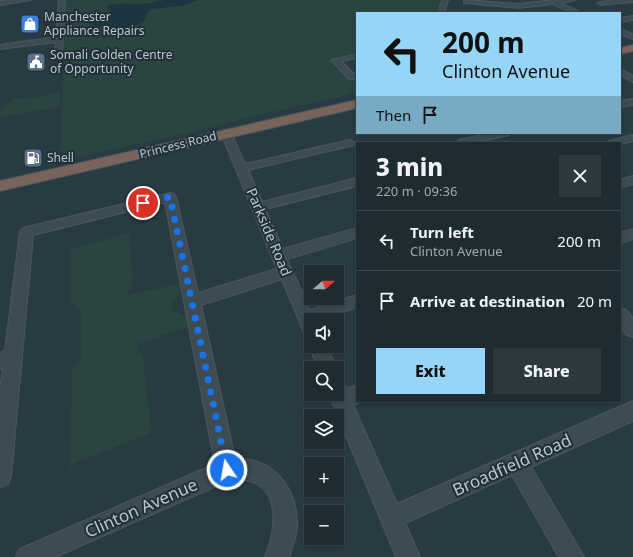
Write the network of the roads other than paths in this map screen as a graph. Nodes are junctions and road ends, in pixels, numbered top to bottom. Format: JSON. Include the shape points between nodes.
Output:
{"nodes":[{"id":1,"x":28,"y":0,"type":"edge"},
{"id":2,"x":62,"y":0,"type":"edge"},
{"id":3,"x":445,"y":0,"type":"edge"},
{"id":4,"x":572,"y":0,"type":"edge"},
{"id":5,"x":593,"y":0,"type":"edge"},
{"id":6,"x":633,"y":0,"type":"edge"},
{"id":7,"x":467,"y":1,"type":"edge"},
{"id":8,"x":551,"y":1,"type":"edge"},
{"id":9,"x":0,"y":3,"type":"edge"},
{"id":10,"x":600,"y":3,"type":"junction"},
{"id":11,"x":518,"y":6,"type":"junction"},
{"id":12,"x":608,"y":9,"type":"dead end"},
{"id":13,"x":470,"y":10,"type":"dead end"},
{"id":14,"x":441,"y":12,"type":"edge"},
{"id":15,"x":527,"y":12,"type":"edge"},
{"id":16,"x":576,"y":12,"type":"edge"},
{"id":17,"x":621,"y":15,"type":"edge"},
{"id":18,"x":631,"y":18,"type":"edge"},
{"id":19,"x":621,"y":20,"type":"edge"},
{"id":20,"x":621,"y":31,"type":"edge"},
{"id":21,"x":633,"y":37,"type":"edge"},
{"id":22,"x":60,"y":39,"type":"junction"},
{"id":23,"x":633,"y":43,"type":"edge"},
{"id":24,"x":621,"y":45,"type":"edge"},
{"id":25,"x":0,"y":47,"type":"edge"},
{"id":26,"x":633,"y":48,"type":"edge"},
{"id":27,"x":621,"y":51,"type":"edge"},
{"id":28,"x":59,"y":55,"type":"dead end"},
{"id":29,"x":356,"y":56,"type":"edge"},
{"id":30,"x":355,"y":76,"type":"edge"},
{"id":31,"x":356,"y":97,"type":"edge"},
{"id":32,"x":633,"y":102,"type":"edge"},
{"id":33,"x":356,"y":104,"type":"edge"},
{"id":34,"x":621,"y":104,"type":"edge"},
{"id":35,"x":226,"y":133,"type":"junction"},
{"id":36,"x":456,"y":134,"type":"edge"},
{"id":37,"x":499,"y":134,"type":"edge"},
{"id":38,"x":629,"y":135,"type":"edge"},
{"id":39,"x":463,"y":142,"type":"edge"},
{"id":40,"x":615,"y":142,"type":"edge"},
{"id":41,"x":350,"y":143,"type":"dead end"},
{"id":42,"x":241,"y":168,"type":"junction"},
{"id":43,"x":0,"y":178,"type":"edge"},
{"id":44,"x":633,"y":180,"type":"edge"},
{"id":45,"x":356,"y":182,"type":"edge"},
{"id":46,"x":621,"y":184,"type":"edge"},
{"id":47,"x":0,"y":186,"type":"edge"},
{"id":48,"x":258,"y":207,"type":"junction"},
{"id":49,"x":356,"y":233,"type":"edge"},
{"id":50,"x":633,"y":234,"type":"edge"},
{"id":51,"x":621,"y":238,"type":"edge"},
{"id":52,"x":283,"y":264,"type":"junction"},
{"id":53,"x":192,"y":301,"type":"junction"},
{"id":54,"x":356,"y":301,"type":"edge"},
{"id":55,"x":331,"y":313,"type":"edge"},
{"id":56,"x":304,"y":314,"type":"edge"},
{"id":57,"x":621,"y":316,"type":"edge"},
{"id":58,"x":633,"y":330,"type":"edge"},
{"id":59,"x":7,"y":359,"type":"edge"},
{"id":60,"x":345,"y":395,"type":"edge"},
{"id":61,"x":633,"y":411,"type":"edge"},
{"id":62,"x":517,"y":463,"type":"junction"},
{"id":63,"x":227,"y":470,"type":"junction"},
{"id":64,"x":0,"y":476,"type":"edge"},
{"id":65,"x":391,"y":518,"type":"junction"},
{"id":66,"x":28,"y":557,"type":"edge"},
{"id":67,"x":277,"y":557,"type":"edge"},
{"id":68,"x":408,"y":557,"type":"edge"},
{"id":69,"x":572,"y":557,"type":"edge"}],
"edges":[{"from":1,"to":9,"type":"street"},
{"from":2,"to":22,"type":"street"},
{"from":3,"to":14,"type":"street"},
{"from":4,"to":8,"type":"street"},
{"from":5,"to":10,"type":"street"},
{"from":6,"to":10,"type":"street"},
{"from":7,"to":11,"type":"street"},
{"from":7,"to":13,"type":"street","via":[[466,6]]},
{"from":8,"to":11,"type":"street"},
{"from":8,"to":16,"type":"street"},
{"from":10,"to":12,"type":"street"},
{"from":11,"to":15,"type":"street"},
{"from":17,"to":18,"type":"street"},
{"from":18,"to":19,"type":"street"},
{"from":20,"to":21,"type":"street"},
{"from":22,"to":25,"type":"street"},
{"from":22,"to":28,"type":"street"},
{"from":23,"to":24,"type":"highway"},
{"from":26,"to":27,"type":"highway"},
{"from":29,"to":30,"type":"street","via":[[335,60]]},
{"from":31,"to":43,"type":"highway","name":"Princess Road"},
{"from":32,"to":34,"type":"street"},
{"from":33,"to":35,"type":"highway","name":"Princess Road"},
{"from":35,"to":42,"type":"street","name":"Parkside Road"},
{"from":35,"to":47,"type":"highway","name":"Princess Road"},
{"from":36,"to":39,"type":"street"},
{"from":37,"to":39,"type":"street"},
{"from":38,"to":40,"type":"street"},
{"from":41,"to":42,"type":"street"},
{"from":42,"to":48,"type":"street","name":"Parkside Road"},
{"from":44,"to":46,"type":"street"},
{"from":45,"to":48,"type":"street"},
{"from":48,"to":52,"type":"street","name":"Parkside Road"},
{"from":49,"to":52,"type":"street"},
{"from":50,"to":51,"type":"street"},
{"from":52,"to":53,"type":"street"},
{"from":52,"to":56,"type":"street","name":"Parkside Road"},
{"from":53,"to":59,"type":"street","via":[[170,197],[27,232]]},
{"from":53,"to":63,"type":"street"},
{"from":54,"to":55,"type":"street"},
{"from":57,"to":58,"type":"street"},
{"from":59,"to":64,"type":"street"},
{"from":60,"to":65,"type":"street"},
{"from":61,"to":62,"type":"street","name":"Broadfield Road"},
{"from":62,"to":65,"type":"street","name":"Broadfield Road"},
{"from":62,"to":69,"type":"street"},
{"from":63,"to":66,"type":"street","name":"Clinton Avenue"},
{"from":63,"to":67,"type":"street","via":[[242,468],[257,471],[273,483],[279,492],[285,508],[286,526]]},
{"from":65,"to":68,"type":"street"}]}
